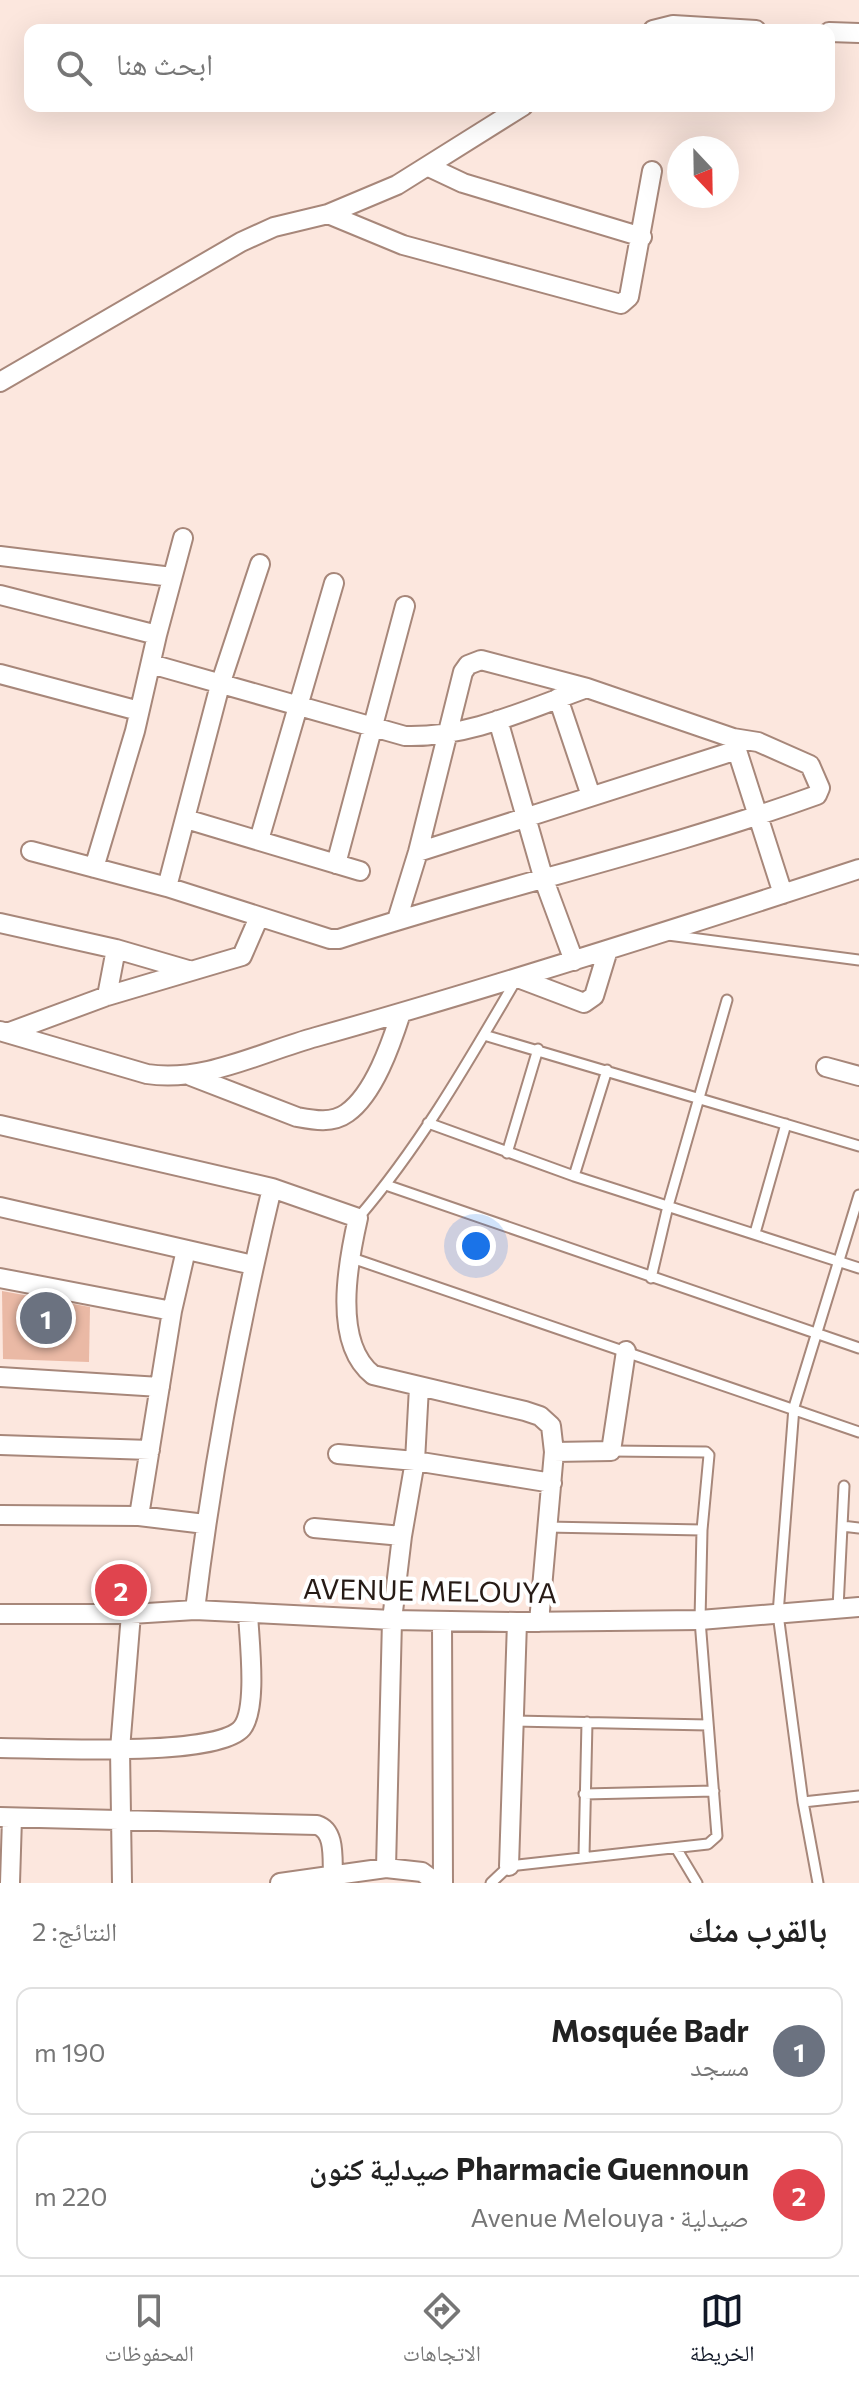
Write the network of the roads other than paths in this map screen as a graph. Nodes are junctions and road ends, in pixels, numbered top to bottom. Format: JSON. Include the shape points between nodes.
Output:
{"nodes":[{"id":1,"x":835,"y":32,"type":"edge"},
{"id":2,"x":859,"y":33,"type":"edge"},
{"id":3,"x":514,"y":112,"type":"edge"},
{"id":4,"x":429,"y":167,"type":"junction"},
{"id":5,"x":652,"y":171,"type":"dead end"},
{"id":6,"x":328,"y":214,"type":"junction"},
{"id":7,"x":642,"y":237,"type":"junction"},
{"id":8,"x":0,"y":382,"type":"edge"},
{"id":9,"x":183,"y":538,"type":"dead end"},
{"id":10,"x":0,"y":556,"type":"edge"},
{"id":11,"x":260,"y":564,"type":"dead end"},
{"id":12,"x":172,"y":577,"type":"junction"},
{"id":13,"x":334,"y":583,"type":"dead end"},
{"id":14,"x":0,"y":595,"type":"edge"},
{"id":15,"x":405,"y":606,"type":"dead end"},
{"id":16,"x":157,"y":635,"type":"junction"},
{"id":17,"x":151,"y":664,"type":"junction"},
{"id":18,"x":0,"y":674,"type":"edge"},
{"id":19,"x":220,"y":685,"type":"junction"},
{"id":20,"x":587,"y":688,"type":"junction"},
{"id":21,"x":558,"y":698,"type":"junction"},
{"id":22,"x":299,"y":706,"type":"junction"},
{"id":23,"x":139,"y":711,"type":"junction"},
{"id":24,"x":498,"y":720,"type":"junction"},
{"id":25,"x":373,"y":728,"type":"junction"},
{"id":26,"x":446,"y":735,"type":"junction"},
{"id":27,"x":735,"y":744,"type":"junction"},
{"id":28,"x":591,"y":796,"type":"junction"},
{"id":29,"x":526,"y":816,"type":"junction"},
{"id":30,"x":758,"y":816,"type":"junction"},
{"id":31,"x":186,"y":819,"type":"junction"},
{"id":32,"x":259,"y":840,"type":"junction"},
{"id":33,"x":31,"y":851,"type":"dead end"},
{"id":34,"x":418,"y":852,"type":"junction"},
{"id":35,"x":336,"y":864,"type":"junction"},
{"id":36,"x":94,"y":868,"type":"junction"},
{"id":37,"x":859,"y":869,"type":"edge"},
{"id":38,"x":360,"y":871,"type":"dead end"},
{"id":39,"x":544,"y":880,"type":"junction"},
{"id":40,"x":167,"y":887,"type":"junction"},
{"id":41,"x":783,"y":894,"type":"junction"},
{"id":42,"x":259,"y":917,"type":"junction"},
{"id":43,"x":397,"y":920,"type":"junction"},
{"id":44,"x":0,"y":923,"type":"edge"},
{"id":45,"x":662,"y":934,"type":"junction"},
{"id":46,"x":116,"y":949,"type":"junction"},
{"id":47,"x":608,"y":950,"type":"junction"},
{"id":48,"x":859,"y":960,"type":"edge"},
{"id":49,"x":574,"y":961,"type":"junction"},
{"id":50,"x":188,"y":970,"type":"junction"},
{"id":51,"x":518,"y":978,"type":"junction"},
{"id":52,"x":107,"y":996,"type":"junction"},
{"id":53,"x":727,"y":1000,"type":"dead end"},
{"id":54,"x":401,"y":1013,"type":"junction"},
{"id":55,"x":4,"y":1032,"type":"edge"},
{"id":56,"x":484,"y":1035,"type":"junction"},
{"id":57,"x":538,"y":1049,"type":"junction"},
{"id":58,"x":826,"y":1067,"type":"dead end"},
{"id":59,"x":607,"y":1070,"type":"junction"},
{"id":60,"x":191,"y":1076,"type":"junction"},
{"id":61,"x":859,"y":1076,"type":"edge"},
{"id":62,"x":700,"y":1099,"type":"junction"},
{"id":63,"x":428,"y":1123,"type":"junction"},
{"id":64,"x":786,"y":1124,"type":"junction"},
{"id":65,"x":0,"y":1125,"type":"edge"},
{"id":66,"x":859,"y":1146,"type":"edge"},
{"id":67,"x":507,"y":1153,"type":"junction"},
{"id":68,"x":574,"y":1176,"type":"junction"},
{"id":69,"x":386,"y":1185,"type":"junction"},
{"id":70,"x":272,"y":1188,"type":"junction"},
{"id":71,"x":859,"y":1195,"type":"edge"},
{"id":72,"x":668,"y":1206,"type":"junction"},
{"id":73,"x":0,"y":1207,"type":"edge"},
{"id":74,"x":358,"y":1218,"type":"junction"},
{"id":75,"x":755,"y":1233,"type":"junction"},
{"id":76,"x":186,"y":1250,"type":"junction"},
{"id":77,"x":349,"y":1257,"type":"junction"},
{"id":78,"x":840,"y":1261,"type":"junction"},
{"id":79,"x":253,"y":1265,"type":"junction"},
{"id":80,"x":859,"y":1268,"type":"edge"},
{"id":81,"x":0,"y":1278,"type":"edge"},
{"id":82,"x":651,"y":1278,"type":"junction"},
{"id":83,"x":172,"y":1311,"type":"junction"},
{"id":84,"x":815,"y":1333,"type":"junction"},
{"id":85,"x":859,"y":1348,"type":"edge"},
{"id":86,"x":626,"y":1351,"type":"junction"},
{"id":87,"x":0,"y":1377,"type":"edge"},
{"id":88,"x":160,"y":1387,"type":"junction"},
{"id":89,"x":419,"y":1387,"type":"junction"},
{"id":90,"x":794,"y":1407,"type":"junction"},
{"id":91,"x":859,"y":1432,"type":"edge"},
{"id":92,"x":0,"y":1445,"type":"edge"},
{"id":93,"x":150,"y":1450,"type":"junction"},
{"id":94,"x":611,"y":1451,"type":"junction"},
{"id":95,"x":554,"y":1452,"type":"junction"},
{"id":96,"x":338,"y":1454,"type":"dead end"},
{"id":97,"x":415,"y":1461,"type":"junction"},
{"id":98,"x":552,"y":1483,"type":"junction"},
{"id":99,"x":844,"y":1486,"type":"dead end"},
{"id":100,"x":0,"y":1515,"type":"edge"},
{"id":101,"x":139,"y":1516,"type":"junction"},
{"id":102,"x":205,"y":1524,"type":"junction"},
{"id":103,"x":842,"y":1526,"type":"junction"},
{"id":104,"x":546,"y":1527,"type":"junction"},
{"id":105,"x":314,"y":1528,"type":"dead end"},
{"id":106,"x":859,"y":1528,"type":"edge"},
{"id":107,"x":702,"y":1530,"type":"junction"},
{"id":108,"x":402,"y":1536,"type":"junction"},
{"id":109,"x":859,"y":1607,"type":"edge"},
{"id":110,"x":838,"y":1608,"type":"junction"},
{"id":111,"x":195,"y":1610,"type":"junction"},
{"id":112,"x":248,"y":1613,"type":"junction"},
{"id":113,"x":0,"y":1614,"type":"edge"},
{"id":114,"x":131,"y":1614,"type":"junction"},
{"id":115,"x":778,"y":1614,"type":"junction"},
{"id":116,"x":392,"y":1620,"type":"junction"},
{"id":117,"x":700,"y":1620,"type":"junction"},
{"id":118,"x":442,"y":1621,"type":"junction"},
{"id":119,"x":517,"y":1622,"type":"junction"},
{"id":120,"x":539,"y":1622,"type":"junction"},
{"id":121,"x":514,"y":1721,"type":"junction"},
{"id":122,"x":587,"y":1722,"type":"junction"},
{"id":123,"x":708,"y":1725,"type":"junction"},
{"id":124,"x":0,"y":1748,"type":"edge"},
{"id":125,"x":120,"y":1749,"type":"junction"},
{"id":126,"x":714,"y":1791,"type":"junction"},
{"id":127,"x":584,"y":1794,"type":"junction"},
{"id":128,"x":859,"y":1796,"type":"edge"},
{"id":129,"x":803,"y":1802,"type":"junction"},
{"id":130,"x":6,"y":1818,"type":"edge"},
{"id":131,"x":121,"y":1822,"type":"junction"},
{"id":132,"x":676,"y":1848,"type":"junction"},
{"id":133,"x":584,"y":1856,"type":"junction"},
{"id":134,"x":509,"y":1866,"type":"junction"},
{"id":135,"x":386,"y":1868,"type":"junction"},
{"id":136,"x":333,"y":1877,"type":"junction"},
{"id":137,"x":10,"y":1883,"type":"edge"},
{"id":138,"x":122,"y":1883,"type":"edge"},
{"id":139,"x":280,"y":1883,"type":"edge"},
{"id":140,"x":440,"y":1883,"type":"edge"},
{"id":141,"x":491,"y":1883,"type":"edge"},
{"id":142,"x":697,"y":1883,"type":"edge"},
{"id":143,"x":818,"y":1883,"type":"edge"}],
"edges":[{"from":1,"to":2,"type":"street"},
{"from":3,"to":4,"type":"street"},
{"from":4,"to":6,"type":"street"},
{"from":4,"to":7,"type":"street","via":[[463,183]]},
{"from":5,"to":7,"type":"street"},
{"from":6,"to":7,"type":"street","via":[[416,249],[621,304],[629,297]]},
{"from":6,"to":8,"type":"street","via":[[274,227],[241,242]]},
{"from":9,"to":12,"type":"street"},
{"from":10,"to":12,"type":"street"},
{"from":11,"to":19,"type":"street"},
{"from":12,"to":16,"type":"street"},
{"from":13,"to":22,"type":"street"},
{"from":14,"to":16,"type":"street"},
{"from":15,"to":25,"type":"street"},
{"from":16,"to":17,"type":"street"},
{"from":17,"to":19,"type":"street"},
{"from":17,"to":23,"type":"street"},
{"from":18,"to":23,"type":"street"},
{"from":19,"to":22,"type":"street"},
{"from":19,"to":31,"type":"street"},
{"from":20,"to":21,"type":"street"},
{"from":20,"to":26,"type":"street","via":[[481,660],[463,672]]},
{"from":20,"to":27,"type":"street"},
{"from":21,"to":24,"type":"street"},
{"from":21,"to":28,"type":"street"},
{"from":22,"to":25,"type":"street"},
{"from":22,"to":32,"type":"street"},
{"from":23,"to":36,"type":"street"},
{"from":24,"to":26,"type":"street"},
{"from":24,"to":29,"type":"street"},
{"from":25,"to":26,"type":"street","via":[[405,736]]},
{"from":25,"to":35,"type":"street"},
{"from":26,"to":34,"type":"street"},
{"from":27,"to":28,"type":"street"},
{"from":27,"to":30,"type":"street"},
{"from":27,"to":30,"type":"street","via":[[758,742],[810,765],[820,788],[817,795]]},
{"from":28,"to":29,"type":"street"},
{"from":29,"to":34,"type":"street"},
{"from":29,"to":39,"type":"street"},
{"from":30,"to":39,"type":"street"},
{"from":30,"to":41,"type":"street"},
{"from":31,"to":32,"type":"street"},
{"from":31,"to":40,"type":"street"},
{"from":32,"to":35,"type":"street"},
{"from":33,"to":36,"type":"street"},
{"from":34,"to":43,"type":"street"},
{"from":35,"to":38,"type":"street"},
{"from":36,"to":40,"type":"street"},
{"from":37,"to":41,"type":"street"},
{"from":39,"to":43,"type":"street"},
{"from":39,"to":49,"type":"street"},
{"from":40,"to":42,"type":"street"},
{"from":41,"to":45,"type":"street"},
{"from":42,"to":43,"type":"street","via":[[330,939]]},
{"from":42,"to":50,"type":"street","via":[[242,956]]},
{"from":44,"to":46,"type":"street"},
{"from":45,"to":47,"type":"street"},
{"from":45,"to":48,"type":"lane"},
{"from":46,"to":50,"type":"street"},
{"from":46,"to":52,"type":"street"},
{"from":47,"to":49,"type":"street"},
{"from":47,"to":51,"type":"street","via":[[594,996],[584,1003]]},
{"from":49,"to":51,"type":"street"},
{"from":50,"to":52,"type":"street"},
{"from":51,"to":54,"type":"street"},
{"from":51,"to":56,"type":"lane"},
{"from":52,"to":55,"type":"street"},
{"from":53,"to":62,"type":"lane"},
{"from":54,"to":60,"type":"street"},
{"from":54,"to":60,"type":"street","via":[[373,1083],[347,1113],[330,1120],[297,1117]]},
{"from":55,"to":60,"type":"street","via":[[147,1074]]},
{"from":56,"to":57,"type":"lane"},
{"from":56,"to":63,"type":"lane"},
{"from":57,"to":59,"type":"lane"},
{"from":57,"to":67,"type":"lane"},
{"from":58,"to":61,"type":"street"},
{"from":59,"to":62,"type":"lane"},
{"from":59,"to":68,"type":"lane"},
{"from":62,"to":64,"type":"lane"},
{"from":62,"to":72,"type":"lane"},
{"from":63,"to":67,"type":"lane"},
{"from":63,"to":69,"type":"lane"},
{"from":64,"to":66,"type":"lane"},
{"from":64,"to":75,"type":"lane"},
{"from":65,"to":70,"type":"street"},
{"from":67,"to":68,"type":"lane"},
{"from":68,"to":72,"type":"lane"},
{"from":69,"to":74,"type":"lane"},
{"from":69,"to":82,"type":"lane"},
{"from":70,"to":74,"type":"street"},
{"from":70,"to":79,"type":"street"},
{"from":71,"to":78,"type":"lane"},
{"from":72,"to":75,"type":"lane"},
{"from":72,"to":82,"type":"lane"},
{"from":73,"to":76,"type":"street"},
{"from":74,"to":77,"type":"street"},
{"from":75,"to":78,"type":"lane"},
{"from":76,"to":79,"type":"street"},
{"from":76,"to":83,"type":"street"},
{"from":77,"to":86,"type":"lane"},
{"from":77,"to":89,"type":"street","via":[[345,1295],[356,1355],[373,1375]]},
{"from":78,"to":80,"type":"lane"},
{"from":78,"to":84,"type":"lane"},
{"from":79,"to":102,"type":"street"},
{"from":81,"to":83,"type":"street"},
{"from":82,"to":84,"type":"lane"},
{"from":83,"to":88,"type":"street"},
{"from":84,"to":85,"type":"lane"},
{"from":84,"to":90,"type":"lane"},
{"from":86,"to":90,"type":"lane"},
{"from":86,"to":94,"type":"street"},
{"from":87,"to":88,"type":"street"},
{"from":88,"to":93,"type":"street"},
{"from":89,"to":95,"type":"street","via":[[540,1416],[551,1426]]},
{"from":89,"to":97,"type":"street"},
{"from":90,"to":91,"type":"lane"},
{"from":90,"to":115,"type":"lane"},
{"from":92,"to":93,"type":"street"},
{"from":93,"to":101,"type":"street"},
{"from":94,"to":95,"type":"street"},
{"from":94,"to":107,"type":"lane","via":[[708,1453]]},
{"from":95,"to":98,"type":"street"},
{"from":96,"to":97,"type":"street"},
{"from":97,"to":98,"type":"street"},
{"from":97,"to":108,"type":"street"},
{"from":98,"to":104,"type":"street"},
{"from":99,"to":103,"type":"lane"},
{"from":100,"to":101,"type":"street"},
{"from":101,"to":102,"type":"street"},
{"from":102,"to":111,"type":"street"},
{"from":103,"to":106,"type":"lane"},
{"from":103,"to":110,"type":"lane"},
{"from":104,"to":107,"type":"lane"},
{"from":104,"to":120,"type":"street"},
{"from":105,"to":108,"type":"street"},
{"from":107,"to":117,"type":"lane"},
{"from":108,"to":116,"type":"street"},
{"from":109,"to":110,"type":"street","name":"AVENUE MELOUYA"},
{"from":110,"to":115,"type":"street","name":"AVENUE MELOUYA"},
{"from":111,"to":112,"type":"street","name":"AVENUE MELOUYA"},
{"from":111,"to":114,"type":"street","name":"AVENUE MELOUYA"},
{"from":112,"to":116,"type":"street","name":"AVENUE MELOUYA"},
{"from":112,"to":125,"type":"street","via":[[250,1699],[242,1728],[211,1743]]},
{"from":113,"to":114,"type":"street","name":"AVENUE MELOUYA"},
{"from":114,"to":125,"type":"street"},
{"from":115,"to":117,"type":"street","name":"AVENUE MELOUYA"},
{"from":115,"to":129,"type":"lane"},
{"from":116,"to":118,"type":"street","name":"AVENUE MELOUYA"},
{"from":116,"to":135,"type":"street"},
{"from":117,"to":120,"type":"street","name":"AVENUE MELOUYA"},
{"from":117,"to":123,"type":"lane"},
{"from":118,"to":119,"type":"street","name":"AVENUE MELOUYA"},
{"from":118,"to":140,"type":"street"},
{"from":119,"to":120,"type":"street","name":"AVENUE MELOUYA"},
{"from":119,"to":121,"type":"street"},
{"from":121,"to":122,"type":"lane"},
{"from":121,"to":134,"type":"street"},
{"from":122,"to":123,"type":"lane"},
{"from":122,"to":127,"type":"lane"},
{"from":123,"to":126,"type":"lane"},
{"from":124,"to":125,"type":"street"},
{"from":125,"to":131,"type":"street"},
{"from":126,"to":127,"type":"lane"},
{"from":126,"to":132,"type":"lane","via":[[717,1836],[708,1844]]},
{"from":127,"to":133,"type":"lane"},
{"from":128,"to":129,"type":"lane"},
{"from":129,"to":143,"type":"lane"},
{"from":130,"to":131,"type":"street"},
{"from":130,"to":137,"type":"street"},
{"from":131,"to":136,"type":"street","via":[[317,1825],[330,1834]]},
{"from":131,"to":138,"type":"street"},
{"from":132,"to":133,"type":"lane"},
{"from":132,"to":142,"type":"lane"},
{"from":133,"to":134,"type":"lane"},
{"from":134,"to":141,"type":"lane"},
{"from":135,"to":136,"type":"street"},
{"from":135,"to":140,"type":"street","via":[[422,1872]]},
{"from":136,"to":139,"type":"street"}]}
